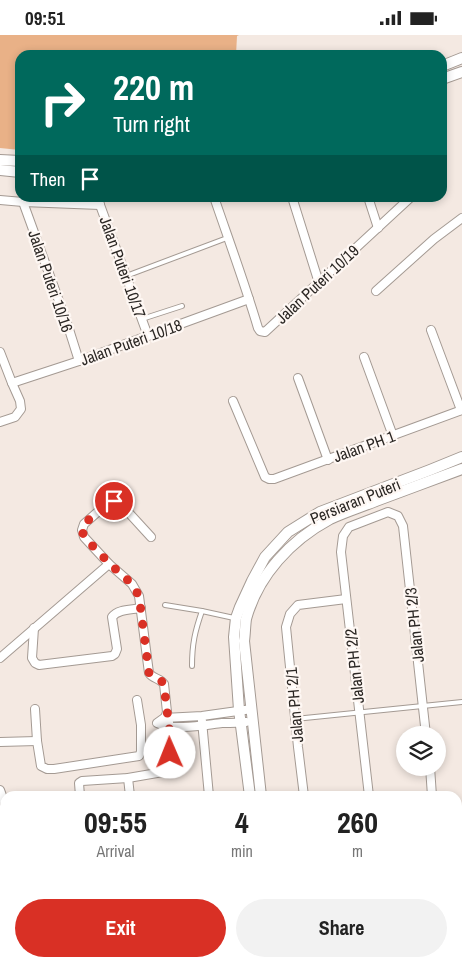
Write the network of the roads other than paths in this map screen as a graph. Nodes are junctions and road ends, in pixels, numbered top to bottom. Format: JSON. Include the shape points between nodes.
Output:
{"nodes":[{"id":1,"x":462,"y":59,"type":"edge"},
{"id":2,"x":447,"y":64,"type":"edge"},
{"id":3,"x":462,"y":72,"type":"edge"},
{"id":4,"x":447,"y":77,"type":"edge"},
{"id":5,"x":0,"y":160,"type":"edge"},
{"id":6,"x":15,"y":161,"type":"edge"},
{"id":7,"x":0,"y":170,"type":"edge"},
{"id":8,"x":15,"y":172,"type":"edge"},
{"id":9,"x":0,"y":200,"type":"edge"},
{"id":10,"x":15,"y":201,"type":"edge"},
{"id":11,"x":24,"y":202,"type":"edge"},
{"id":12,"x":99,"y":202,"type":"edge"},
{"id":13,"x":218,"y":202,"type":"edge"},
{"id":14,"x":294,"y":202,"type":"edge"},
{"id":15,"x":370,"y":202,"type":"edge"},
{"id":16,"x":406,"y":202,"type":"edge"},
{"id":17,"x":462,"y":218,"type":"edge"},
{"id":18,"x":378,"y":228,"type":"junction"},
{"id":19,"x":227,"y":238,"type":"junction"},
{"id":20,"x":126,"y":276,"type":"junction"},
{"id":21,"x":319,"y":283,"type":"junction"},
{"id":22,"x":376,"y":291,"type":"dead end"},
{"id":23,"x":249,"y":299,"type":"junction"},
{"id":24,"x":182,"y":306,"type":"dead end"},
{"id":25,"x":142,"y":319,"type":"junction"},
{"id":26,"x":431,"y":330,"type":"dead end"},
{"id":27,"x":148,"y":336,"type":"junction"},
{"id":28,"x":0,"y":351,"type":"edge"},
{"id":29,"x":364,"y":357,"type":"dead end"},
{"id":30,"x":79,"y":361,"type":"junction"},
{"id":31,"x":298,"y":378,"type":"dead end"},
{"id":32,"x":12,"y":383,"type":"junction"},
{"id":33,"x":234,"y":401,"type":"dead end"},
{"id":34,"x":461,"y":410,"type":"edge"},
{"id":35,"x":0,"y":422,"type":"edge"},
{"id":36,"x":393,"y":436,"type":"junction"},
{"id":37,"x":462,"y":457,"type":"edge"},
{"id":38,"x":328,"y":459,"type":"junction"},
{"id":39,"x":462,"y":469,"type":"edge"},
{"id":40,"x":343,"y":536,"type":"joint"},
{"id":41,"x":151,"y":537,"type":"dead end"},
{"id":42,"x":110,"y":564,"type":"junction"},
{"id":43,"x":346,"y":599,"type":"junction"},
{"id":44,"x":165,"y":605,"type":"dead end"},
{"id":45,"x":141,"y":608,"type":"junction"},
{"id":46,"x":202,"y":611,"type":"junction"},
{"id":47,"x":241,"y":619,"type":"junction"},
{"id":48,"x":34,"y":627,"type":"junction"},
{"id":49,"x":0,"y":658,"type":"edge"},
{"id":50,"x":192,"y":666,"type":"dead end"},
{"id":51,"x":137,"y":701,"type":"dead end"},
{"id":52,"x":462,"y":702,"type":"edge"},
{"id":53,"x":423,"y":706,"type":"junction"},
{"id":54,"x":35,"y":709,"type":"dead end"},
{"id":55,"x":252,"y":709,"type":"junction"},
{"id":56,"x":240,"y":710,"type":"junction"},
{"id":57,"x":359,"y":713,"type":"junction"},
{"id":58,"x":202,"y":716,"type":"junction"},
{"id":59,"x":295,"y":719,"type":"junction"},
{"id":60,"x":165,"y":721,"type":"junction"},
{"id":61,"x":253,"y":721,"type":"junction"},
{"id":62,"x":241,"y":723,"type":"junction"},
{"id":63,"x":141,"y":725,"type":"junction"},
{"id":64,"x":202,"y":726,"type":"junction"},
{"id":65,"x":425,"y":726,"type":"edge"},
{"id":66,"x":37,"y":741,"type":"junction"},
{"id":67,"x":0,"y":742,"type":"edge"},
{"id":68,"x":431,"y":776,"type":"edge"},
{"id":69,"x":128,"y":778,"type":"junction"},
{"id":70,"x":80,"y":791,"type":"edge"},
{"id":71,"x":129,"y":791,"type":"edge"},
{"id":72,"x":208,"y":791,"type":"edge"},
{"id":73,"x":249,"y":791,"type":"edge"},
{"id":74,"x":260,"y":791,"type":"edge"},
{"id":75,"x":303,"y":791,"type":"edge"},
{"id":76,"x":368,"y":791,"type":"edge"},
{"id":77,"x":432,"y":791,"type":"edge"}],
"edges":[{"from":1,"to":2,"type":"main road"},
{"from":3,"to":4,"type":"main road"},
{"from":5,"to":6,"type":"main road"},
{"from":7,"to":8,"type":"main road"},
{"from":9,"to":10,"type":"street"},
{"from":11,"to":30,"type":"street","name":"Jalan Puteri 10/16"},
{"from":12,"to":20,"type":"street","name":"Jalan Puteri 10/17"},
{"from":13,"to":19,"type":"street","name":"Jalan Puteri 10/19"},
{"from":14,"to":21,"type":"street"},
{"from":15,"to":18,"type":"street"},
{"from":16,"to":18,"type":"street","name":"Jalan Puteri 10/19"},
{"from":17,"to":22,"type":"street"},
{"from":18,"to":21,"type":"street","name":"Jalan Puteri 10/19"},
{"from":19,"to":20,"type":"lane"},
{"from":19,"to":23,"type":"street","name":"Jalan Puteri 10/19"},
{"from":20,"to":25,"type":"street","name":"Jalan Puteri 10/17"},
{"from":21,"to":23,"type":"street","name":"Jalan Puteri 10/19","via":[[265,332],[258,328]]},
{"from":23,"to":27,"type":"street","name":"Jalan Puteri 10/18"},
{"from":24,"to":25,"type":"lane"},
{"from":25,"to":27,"type":"street","name":"Jalan Puteri 10/17"},
{"from":26,"to":34,"type":"street"},
{"from":27,"to":30,"type":"street","name":"Jalan Puteri 10/18"},
{"from":28,"to":32,"type":"street"},
{"from":29,"to":36,"type":"street"},
{"from":30,"to":32,"type":"street","name":"Jalan Puteri 10/18"},
{"from":31,"to":38,"type":"street"},
{"from":32,"to":35,"type":"street","via":[[21,409],[15,417]]},
{"from":33,"to":38,"type":"street","name":"Jalan PH 1","via":[[265,477],[274,479]]},
{"from":34,"to":36,"type":"street","name":"Jalan PH 1"},
{"from":36,"to":38,"type":"street","name":"Jalan PH 1"},
{"from":37,"to":47,"type":"main road","name":"Persiaran Puteri","via":[[320,511],[288,532],[265,557],[252,581]]},
{"from":39,"to":47,"type":"main road","name":"Persiaran Puteri","via":[[344,513],[311,531],[281,556],[261,582]]},
{"from":40,"to":43,"type":"street","name":"Jalan PH 2/2","via":[[341,552]]},
{"from":40,"to":53,"type":"street","name":"Jalan PH 2/3","via":[[349,527],[388,512],[398,516],[403,526]]},
{"from":41,"to":42,"type":"street","via":[[118,501],[110,501],[84,524],[82,530],[84,537]]},
{"from":42,"to":45,"type":"street","via":[[132,584]]},
{"from":42,"to":48,"type":"street"},
{"from":43,"to":57,"type":"street","name":"Jalan PH 2/2"},
{"from":43,"to":59,"type":"street","name":"Jalan PH 2/1","via":[[298,605],[290,614],[286,627]]},
{"from":44,"to":46,"type":"lane"},
{"from":45,"to":48,"type":"street","via":[[113,615],[117,649],[112,656],[39,665],[32,658]]},
{"from":45,"to":60,"type":"street","via":[[149,673],[164,684]]},
{"from":46,"to":47,"type":"lane"},
{"from":46,"to":50,"type":"lane","via":[[193,641]]},
{"from":47,"to":55,"type":"main road","name":"Persiaran Puteri"},
{"from":47,"to":56,"type":"main road","name":"Persiaran Puteri","via":[[234,645]]},
{"from":48,"to":49,"type":"street"},
{"from":51,"to":63,"type":"street"},
{"from":52,"to":53,"type":"lane"},
{"from":53,"to":57,"type":"lane"},
{"from":53,"to":65,"type":"street","name":"Jalan PH 2/3"},
{"from":54,"to":66,"type":"street"},
{"from":55,"to":56,"type":"street"},
{"from":55,"to":61,"type":"main road","name":"Persiaran Puteri"},
{"from":56,"to":58,"type":"street"},
{"from":56,"to":62,"type":"main road","name":"Persiaran Puteri"},
{"from":57,"to":59,"type":"lane"},
{"from":57,"to":76,"type":"street","name":"Jalan PH 2/2"},
{"from":58,"to":60,"type":"street"},
{"from":58,"to":64,"type":"street"},
{"from":59,"to":75,"type":"street","name":"Jalan PH 2/1"},
{"from":60,"to":63,"type":"street"},
{"from":60,"to":64,"type":"street"},
{"from":60,"to":69,"type":"street","via":[[170,763],[166,771]]},
{"from":61,"to":62,"type":"street"},
{"from":61,"to":74,"type":"main road","name":"Persiaran Puteri"},
{"from":62,"to":64,"type":"street"},
{"from":62,"to":73,"type":"main road","name":"Persiaran Puteri"},
{"from":63,"to":66,"type":"street","via":[[139,756],[47,769],[42,766]]},
{"from":64,"to":72,"type":"street"},
{"from":66,"to":67,"type":"street"},
{"from":68,"to":77,"type":"street"},
{"from":69,"to":70,"type":"street","via":[[82,781]]},
{"from":69,"to":71,"type":"street"}]}
